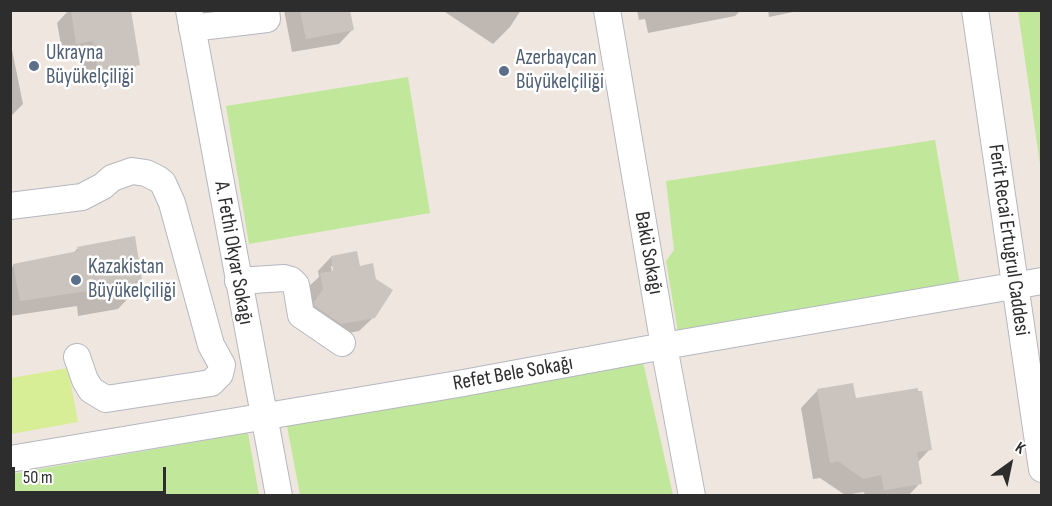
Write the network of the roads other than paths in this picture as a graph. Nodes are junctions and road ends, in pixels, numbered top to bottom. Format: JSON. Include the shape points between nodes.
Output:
{"nodes":[{"id":1,"x":266,"y":10,"type":"edge"},
{"id":2,"x":607,"y":10,"type":"edge"},
{"id":3,"x":975,"y":10,"type":"edge"},
{"id":4,"x":191,"y":19,"type":"edge"},
{"id":5,"x":10,"y":206,"type":"edge"},
{"id":6,"x":238,"y":281,"type":"junction"},
{"id":7,"x":1041,"y":281,"type":"edge"},
{"id":8,"x":1014,"y":285,"type":"junction"},
{"id":9,"x":342,"y":343,"type":"dead end"},
{"id":10,"x":664,"y":346,"type":"junction"},
{"id":11,"x":77,"y":357,"type":"dead end"},
{"id":12,"x":264,"y":416,"type":"junction"},
{"id":13,"x":10,"y":459,"type":"edge"},
{"id":14,"x":1041,"y":468,"type":"edge"},
{"id":15,"x":279,"y":495,"type":"edge"},
{"id":16,"x":692,"y":495,"type":"edge"}],
"edges":[{"from":1,"to":4,"type":"street","via":[[267,19]]},
{"from":2,"to":10,"type":"street","name":"Bakü Sokağı"},
{"from":3,"to":8,"type":"street","name":"Ferit Recai Ertuğrul Caddesi"},
{"from":4,"to":6,"type":"street","name":"A. Fethi Okyar Sokağı"},
{"from":5,"to":11,"type":"street","via":[[82,197],[117,175],[132,171],[158,179],[172,203],[211,345],[222,365],[220,374],[211,383],[106,399],[91,390]]},
{"from":6,"to":9,"type":"street","via":[[291,280],[296,285],[301,315]]},
{"from":6,"to":12,"type":"street","name":"A. Fethi Okyar Sokağı"},
{"from":7,"to":8,"type":"street","name":"Refet Bele Sokağı"},
{"from":8,"to":10,"type":"street","name":"Refet Bele Sokağı"},
{"from":8,"to":14,"type":"street","name":"Ferit Recai Ertuğrul Caddesi"},
{"from":10,"to":12,"type":"street","name":"Refet Bele Sokağı"},
{"from":10,"to":16,"type":"street","name":"Bakü Sokağı"},
{"from":12,"to":13,"type":"street","name":"Refet Bele Sokağı"},
{"from":12,"to":15,"type":"street","name":"A. Fethi Okyar Sokağı"}]}
